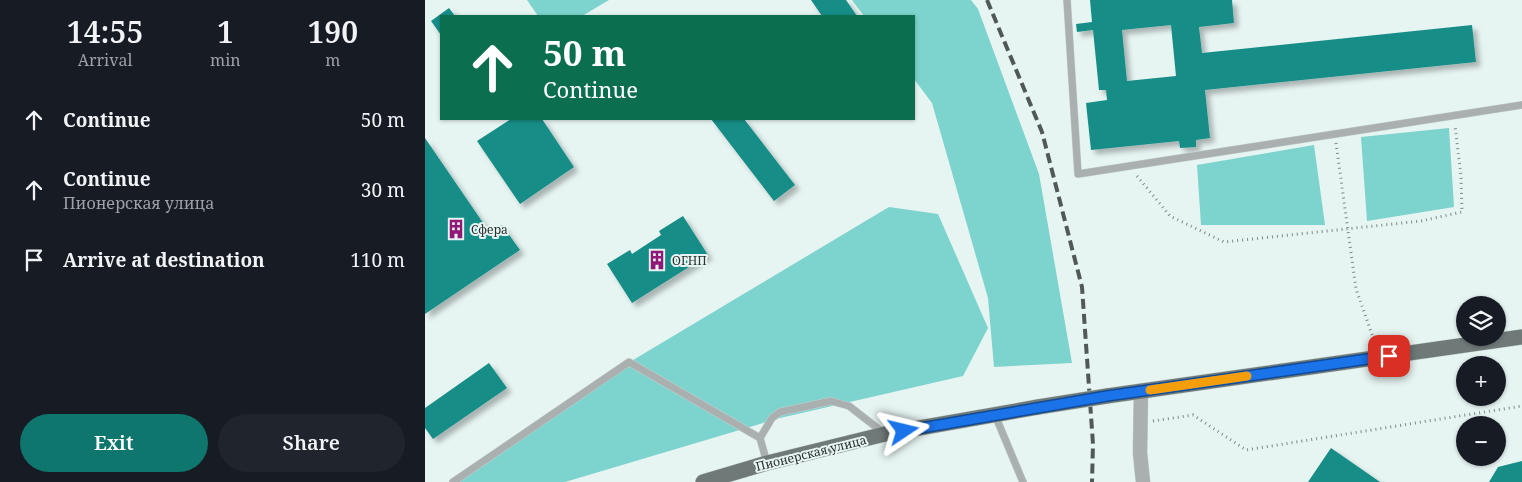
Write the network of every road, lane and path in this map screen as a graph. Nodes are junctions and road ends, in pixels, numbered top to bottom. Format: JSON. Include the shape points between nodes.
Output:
{"nodes":[{"id":1,"x":1067,"y":0,"type":"edge"},
{"id":2,"x":1522,"y":105,"type":"edge"},
{"id":3,"x":1454,"y":116,"type":"junction"},
{"id":4,"x":1335,"y":134,"type":"junction"},
{"id":5,"x":1129,"y":166,"type":"junction"},
{"id":6,"x":1347,"y":229,"type":"junction"},
{"id":7,"x":1522,"y":337,"type":"edge"},
{"id":8,"x":1375,"y":343,"type":"dead end"},
{"id":9,"x":1141,"y":391,"type":"junction"},
{"id":10,"x":1522,"y":406,"type":"edge"},
{"id":11,"x":995,"y":415,"type":"junction"},
{"id":12,"x":1141,"y":423,"type":"junction"},
{"id":13,"x":885,"y":434,"type":"junction"},
{"id":14,"x":760,"y":438,"type":"junction"},
{"id":15,"x":767,"y":463,"type":"junction"},
{"id":16,"x":453,"y":482,"type":"edge"},
{"id":17,"x":703,"y":482,"type":"edge"},
{"id":18,"x":1023,"y":482,"type":"edge"},
{"id":19,"x":1143,"y":482,"type":"edge"}],
"edges":[{"from":1,"to":5,"type":"lane","via":[[1078,174]]},
{"from":2,"to":3,"type":"lane"},
{"from":3,"to":4,"type":"lane"},
{"from":3,"to":6,"type":"path","via":[[1462,212],[1421,221]]},
{"from":4,"to":5,"type":"lane"},
{"from":4,"to":6,"type":"path"},
{"from":5,"to":6,"type":"path","via":[[1170,216],[1225,242]]},
{"from":6,"to":8,"type":"path","via":[[1356,289]]},
{"from":7,"to":9,"type":"main road"},
{"from":9,"to":11,"type":"main road","name":"Пионерская улица","bridge":true},
{"from":9,"to":12,"type":"street"},
{"from":10,"to":12,"type":"path","via":[[1246,450],[1193,415]]},
{"from":11,"to":13,"type":"main road","name":"Пионерская улица"},
{"from":11,"to":18,"type":"lane"},
{"from":12,"to":19,"type":"street"},
{"from":13,"to":14,"type":"lane","via":[[849,406],[831,401],[780,412],[772,418]]},
{"from":13,"to":15,"type":"main road","name":"Пионерская улица"},
{"from":14,"to":15,"type":"lane"},
{"from":14,"to":16,"type":"lane","via":[[629,362]]},
{"from":15,"to":17,"type":"main road","name":"Пионерская улица"}]}
